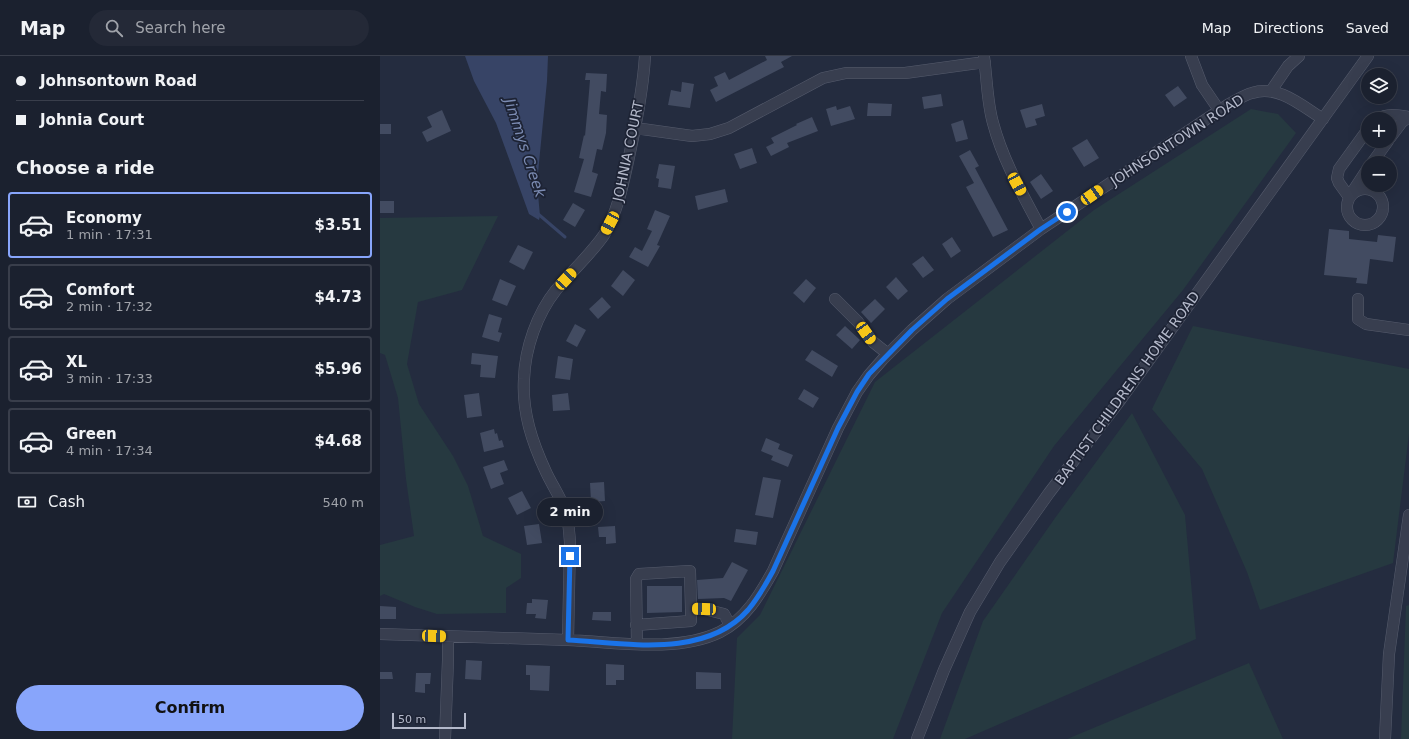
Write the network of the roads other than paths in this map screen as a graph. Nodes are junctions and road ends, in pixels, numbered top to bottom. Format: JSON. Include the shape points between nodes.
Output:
{"nodes":[{"id":1,"x":645,"y":56,"type":"edge"},
{"id":2,"x":1191,"y":56,"type":"edge"},
{"id":3,"x":1299,"y":56,"type":"edge"},
{"id":4,"x":1368,"y":56,"type":"edge"},
{"id":5,"x":985,"y":59,"type":"edge"},
{"id":6,"x":1271,"y":91,"type":"junction"},
{"id":7,"x":1219,"y":110,"type":"junction"},
{"id":8,"x":1397,"y":115,"type":"edge"},
{"id":9,"x":1409,"y":117,"type":"edge"},
{"id":10,"x":1323,"y":119,"type":"junction"},
{"id":11,"x":635,"y":128,"type":"junction"},
{"id":12,"x":1397,"y":129,"type":"edge"},
{"id":13,"x":1361,"y":139,"type":"edge"},
{"id":14,"x":1361,"y":179,"type":"edge"},
{"id":15,"x":1041,"y":229,"type":"junction"},
{"id":16,"x":835,"y":298,"type":"dead end"},
{"id":17,"x":1358,"y":299,"type":"dead end"},
{"id":18,"x":1409,"y":330,"type":"edge"},
{"id":19,"x":888,"y":354,"type":"junction"},
{"id":20,"x":1409,"y":515,"type":"edge"},
{"id":21,"x":691,"y":609,"type":"junction"},
{"id":22,"x":636,"y":625,"type":"junction"},
{"id":23,"x":730,"y":625,"type":"junction"},
{"id":24,"x":380,"y":634,"type":"edge"},
{"id":25,"x":448,"y":636,"type":"junction"},
{"id":26,"x":568,"y":640,"type":"junction"},
{"id":27,"x":637,"y":644,"type":"junction"},
{"id":28,"x":445,"y":739,"type":"edge"},
{"id":29,"x":917,"y":739,"type":"edge"},
{"id":30,"x":1385,"y":739,"type":"edge"}],
"edges":[{"from":1,"to":11,"type":"street","name":"JOHNIA COURT"},
{"from":2,"to":7,"type":"street","via":[[1202,85]]},
{"from":3,"to":6,"type":"street","via":[[1288,66]]},
{"from":4,"to":10,"type":"street","name":"BAPTIST CHILDRENS HOME ROAD"},
{"from":5,"to":11,"type":"street","via":[[905,73],[856,72],[822,78],[729,128],[710,134],[692,136]]},
{"from":5,"to":15,"type":"street","via":[[992,122],[1017,184]]},
{"from":6,"to":7,"type":"street","name":"JOHNSONTOWN ROAD","via":[[1253,92]]},
{"from":6,"to":10,"type":"street","name":"JOHNSONTOWN ROAD","via":[[1292,100]]},
{"from":7,"to":15,"type":"street","name":"JOHNSONTOWN ROAD"},
{"from":8,"to":9,"type":"street"},
{"from":9,"to":12,"type":"street"},
{"from":10,"to":29,"type":"street","name":"BAPTIST CHILDRENS HOME ROAD","via":[[1000,562],[970,612]]},
{"from":11,"to":26,"type":"street","name":"JOHNIA COURT","via":[[616,211],[593,249],[544,307],[526,359],[524,398],[527,422],[534,446],[566,511],[569,527]]},
{"from":13,"to":14,"type":"street","via":[[1336,178],[1349,197]]},
{"from":15,"to":19,"type":"street","name":"JOHNSONTOWN ROAD","via":[[947,299]]},
{"from":16,"to":19,"type":"street","via":[[873,342]]},
{"from":17,"to":18,"type":"street","via":[[1358,320],[1366,324]]},
{"from":19,"to":23,"type":"street","name":"JOHNSONTOWN ROAD","via":[[869,374],[857,392],[762,590],[748,609]]},
{"from":20,"to":30,"type":"street","via":[[1389,654]]},
{"from":21,"to":22,"type":"street","via":[[691,621]]},
{"from":21,"to":22,"type":"street","via":[[690,571],[639,574],[636,579]]},
{"from":21,"to":23,"type":"street","via":[[724,614]]},
{"from":22,"to":27,"type":"street"},
{"from":23,"to":27,"type":"street","name":"JOHNSONTOWN ROAD","via":[[721,632],[684,643]]},
{"from":24,"to":25,"type":"street","name":"JOHNSONTOWN ROAD"},
{"from":25,"to":26,"type":"street","name":"JOHNSONTOWN ROAD"},
{"from":25,"to":28,"type":"street"},
{"from":26,"to":27,"type":"street","name":"JOHNSONTOWN ROAD"}]}
